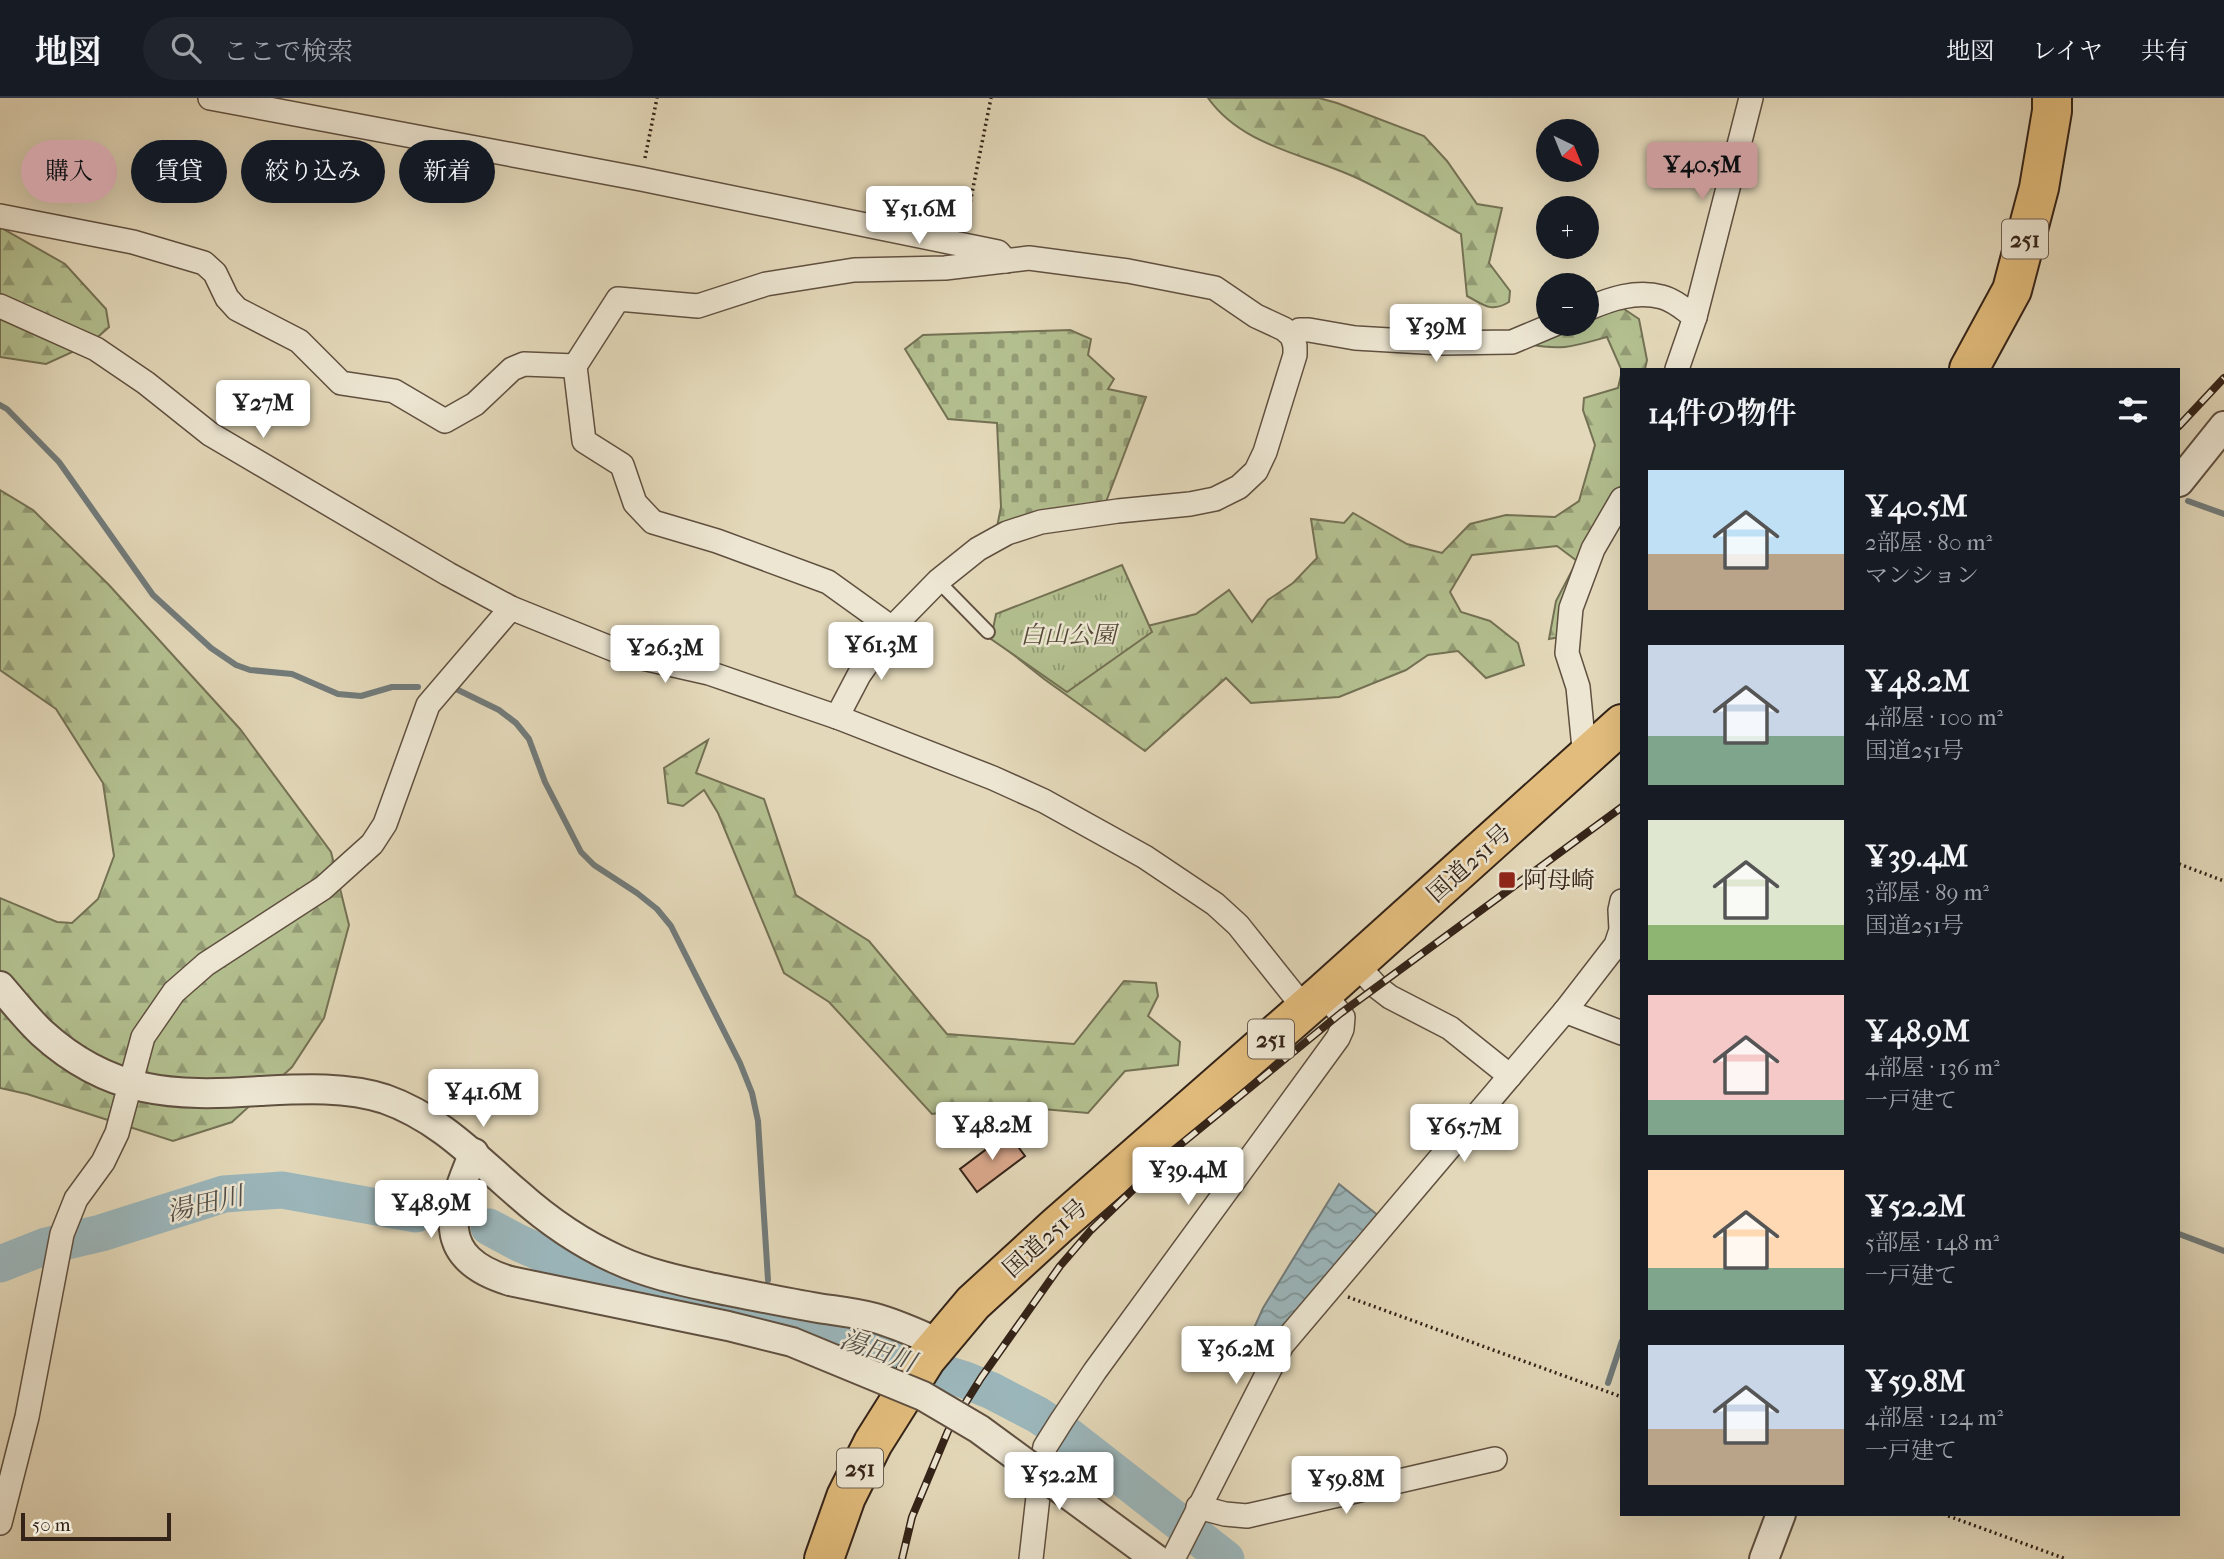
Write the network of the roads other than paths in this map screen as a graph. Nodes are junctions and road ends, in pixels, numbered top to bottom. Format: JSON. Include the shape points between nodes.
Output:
{"nodes":[{"id":1,"x":210,"y":98,"type":"edge"},
{"id":2,"x":1751,"y":98,"type":"edge"},
{"id":3,"x":2052,"y":98,"type":"edge"},
{"id":4,"x":0,"y":216,"type":"edge"},
{"id":5,"x":1006,"y":261,"type":"junction"},
{"id":6,"x":1599,"y":304,"type":"edge"},
{"id":7,"x":0,"y":306,"type":"edge"},
{"id":8,"x":1695,"y":317,"type":"junction"},
{"id":9,"x":1536,"y":332,"type":"edge"},
{"id":10,"x":1292,"y":336,"type":"junction"},
{"id":11,"x":575,"y":366,"type":"junction"},
{"id":12,"x":1677,"y":368,"type":"edge"},
{"id":13,"x":1970,"y":368,"type":"edge"},
{"id":14,"x":2224,"y":426,"type":"edge"},
{"id":15,"x":2180,"y":481,"type":"edge"},
{"id":16,"x":1620,"y":502,"type":"edge"},
{"id":17,"x":938,"y":581,"type":"junction"},
{"id":18,"x":511,"y":608,"type":"junction"},
{"id":19,"x":892,"y":628,"type":"junction"},
{"id":20,"x":988,"y":632,"type":"dead end"},
{"id":21,"x":837,"y":717,"type":"junction"},
{"id":22,"x":1620,"y":726,"type":"edge"},
{"id":23,"x":1585,"y":759,"type":"junction"},
{"id":24,"x":1620,"y":933,"type":"edge"},
{"id":25,"x":1356,"y":964,"type":"junction"},
{"id":26,"x":0,"y":986,"type":"edge"},
{"id":27,"x":1314,"y":1001,"type":"junction"},
{"id":28,"x":1565,"y":1011,"type":"junction"},
{"id":29,"x":1620,"y":1032,"type":"edge"},
{"id":30,"x":1510,"y":1076,"type":"junction"},
{"id":31,"x":129,"y":1086,"type":"junction"},
{"id":32,"x":474,"y":1153,"type":"junction"},
{"id":33,"x":925,"y":1362,"type":"junction"},
{"id":34,"x":1044,"y":1454,"type":"junction"},
{"id":35,"x":1495,"y":1459,"type":"dead end"},
{"id":36,"x":1196,"y":1512,"type":"junction"},
{"id":37,"x":1780,"y":1516,"type":"edge"},
{"id":38,"x":0,"y":1523,"type":"edge"},
{"id":39,"x":1165,"y":1555,"type":"edge"},
{"id":40,"x":824,"y":1559,"type":"edge"},
{"id":41,"x":1031,"y":1559,"type":"edge"},
{"id":42,"x":1764,"y":1559,"type":"edge"}],
"edges":[{"from":1,"to":5,"type":"street","via":[[962,244],[999,252]]},
{"from":2,"to":8,"type":"street"},
{"from":3,"to":13,"type":"highway","number":"251","via":[[2039,188],[2012,290]]},
{"from":4,"to":11,"type":"street","via":[[133,242],[204,263],[237,309],[299,341],[341,383],[394,391],[445,421],[475,404],[512,369],[524,364]]},
{"from":5,"to":10,"type":"street","via":[[1029,258],[1216,288]]},
{"from":5,"to":11,"type":"street","via":[[853,270],[766,285],[698,306],[618,299]]},
{"from":6,"to":8,"type":"street","via":[[1637,295],[1661,297]]},
{"from":7,"to":18,"type":"street","via":[[96,349],[210,434]]},
{"from":8,"to":12,"type":"street"},
{"from":9,"to":10,"type":"street","via":[[1512,342],[1355,338],[1309,330]]},
{"from":10,"to":17,"type":"street","via":[[1296,355],[1265,452],[1256,471],[1239,487],[1190,504],[1041,522],[978,549]]},
{"from":11,"to":19,"type":"street","via":[[584,440],[622,466],[635,503],[653,522],[828,582]]},
{"from":14,"to":15,"type":"street"},
{"from":16,"to":23,"type":"street","via":[[1593,549],[1571,608],[1567,653],[1578,687]]},
{"from":17,"to":19,"type":"street"},
{"from":17,"to":20,"type":"lane"},
{"from":18,"to":21,"type":"street","via":[[625,654],[709,673]]},
{"from":18,"to":31,"type":"street","via":[[428,705],[385,824],[372,844],[323,888],[206,964],[174,992],[142,1037]]},
{"from":19,"to":21,"type":"street"},
{"from":21,"to":27,"type":"street","via":[[1044,801],[1145,857],[1215,904]]},
{"from":22,"to":23,"type":"highway","name":"国道251号","number":"251"},
{"from":23,"to":25,"type":"highway","name":"国道251号","number":"251"},
{"from":24,"to":28,"type":"street","via":[[1616,945]]},
{"from":25,"to":27,"type":"highway","name":"国道251号","number":"251"},
{"from":25,"to":30,"type":"street","via":[[1390,997],[1450,1028]]},
{"from":26,"to":31,"type":"street","via":[[63,1051]]},
{"from":27,"to":33,"type":"highway","name":"国道251号","number":"251","via":[[973,1303]]},
{"from":27,"to":34,"type":"street","via":[[1343,1017],[1338,1038],[1095,1371]]},
{"from":28,"to":29,"type":"street"},
{"from":28,"to":30,"type":"street"},
{"from":30,"to":36,"type":"street","via":[[1282,1345]]},
{"from":31,"to":32,"type":"street","via":[[170,1093],[300,1088],[351,1092],[415,1112]]},
{"from":31,"to":38,"type":"street","via":[[117,1133],[76,1199],[62,1234],[27,1417]]},
{"from":32,"to":33,"type":"street","via":[[538,1212],[619,1261],[673,1279],[897,1324]]},
{"from":32,"to":39,"type":"street","bridge":true,"via":[[457,1192],[452,1229],[460,1248],[491,1275],[792,1342],[901,1386],[979,1429]]},
{"from":33,"to":40,"type":"highway","name":"国道251号","number":"251","via":[[873,1443],[846,1497]]},
{"from":34,"to":39,"type":"street"},
{"from":34,"to":41,"type":"street"},
{"from":35,"to":36,"type":"street","via":[[1247,1516]]},
{"from":36,"to":39,"type":"street"},
{"from":37,"to":42,"type":"street"}]}
